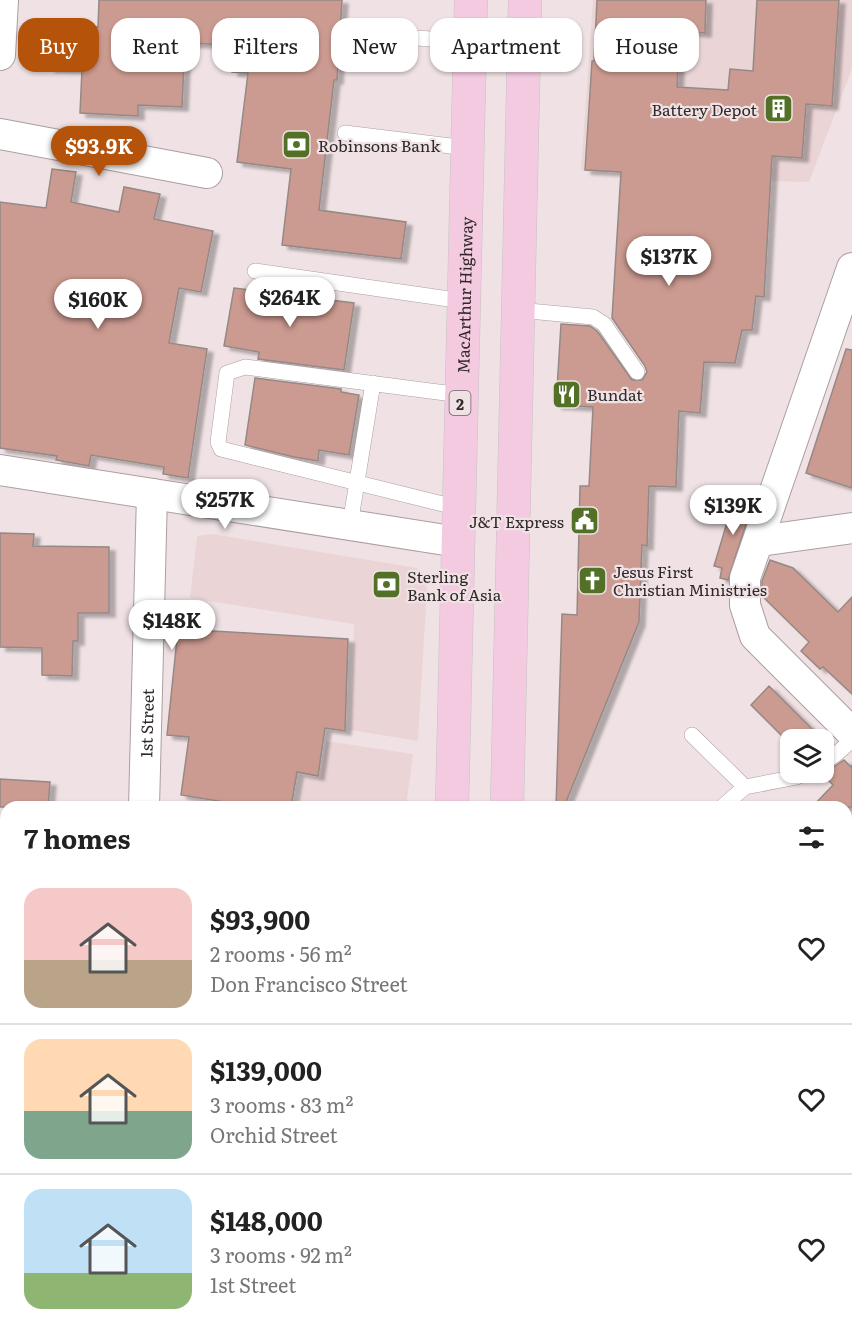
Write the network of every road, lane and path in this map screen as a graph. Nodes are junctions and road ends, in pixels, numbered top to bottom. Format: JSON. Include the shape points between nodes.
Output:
{"nodes":[{"id":1,"x":3,"y":0,"type":"edge"},
{"id":2,"x":471,"y":0,"type":"edge"},
{"id":3,"x":525,"y":0,"type":"edge"},
{"id":4,"x":471,"y":18,"type":"edge"},
{"id":5,"x":0,"y":55,"type":"edge"},
{"id":6,"x":469,"y":72,"type":"edge"},
{"id":7,"x":345,"y":133,"type":"dead end"},
{"id":8,"x":0,"y":134,"type":"edge"},
{"id":9,"x":467,"y":148,"type":"junction"},
{"id":10,"x":207,"y":173,"type":"dead end"},
{"id":11,"x":852,"y":268,"type":"edge"},
{"id":12,"x":255,"y":271,"type":"dead end"},
{"id":13,"x":463,"y":301,"type":"junction"},
{"id":14,"x":518,"y":310,"type":"junction"},
{"id":15,"x":637,"y":372,"type":"dead end"},
{"id":16,"x":373,"y":383,"type":"junction"},
{"id":17,"x":461,"y":395,"type":"junction"},
{"id":18,"x":0,"y":470,"type":"edge"},
{"id":19,"x":357,"y":483,"type":"junction"},
{"id":20,"x":152,"y":494,"type":"junction"},
{"id":21,"x":459,"y":508,"type":"junction"},
{"id":22,"x":350,"y":525,"type":"junction"},
{"id":23,"x":852,"y":528,"type":"edge"},
{"id":24,"x":759,"y":541,"type":"junction"},
{"id":25,"x":458,"y":542,"type":"junction"},
{"id":26,"x":852,"y":734,"type":"edge"},
{"id":27,"x":692,"y":735,"type":"dead end"},
{"id":28,"x":852,"y":740,"type":"edge"},
{"id":29,"x":834,"y":756,"type":"edge"},
{"id":30,"x":780,"y":780,"type":"edge"},
{"id":31,"x":745,"y":786,"type":"junction"},
{"id":32,"x":144,"y":801,"type":"edge"},
{"id":33,"x":452,"y":801,"type":"edge"},
{"id":34,"x":507,"y":801,"type":"edge"},
{"id":35,"x":729,"y":801,"type":"edge"}],
"edges":[{"from":1,"to":5,"type":"street"},
{"from":2,"to":4,"type":"highway","name":"MacArthur Highway","number":"2"},
{"from":3,"to":14,"type":"highway"},
{"from":6,"to":9,"type":"highway","name":"MacArthur Highway","number":"2"},
{"from":7,"to":9,"type":"lane"},
{"from":8,"to":10,"type":"street"},
{"from":9,"to":13,"type":"highway","name":"MacArthur Highway","number":"2"},
{"from":11,"to":24,"type":"street"},
{"from":12,"to":13,"type":"lane"},
{"from":13,"to":17,"type":"highway","name":"MacArthur Highway","number":"2"},
{"from":14,"to":15,"type":"lane","via":[[593,317],[604,324]]},
{"from":14,"to":34,"type":"highway"},
{"from":16,"to":17,"type":"lane"},
{"from":16,"to":19,"type":"lane"},
{"from":16,"to":19,"type":"lane","via":[[245,366],[227,373],[218,442],[221,449]]},
{"from":17,"to":21,"type":"highway","name":"MacArthur Highway","number":"2"},
{"from":18,"to":20,"type":"street"},
{"from":19,"to":21,"type":"lane"},
{"from":19,"to":22,"type":"lane"},
{"from":20,"to":22,"type":"street"},
{"from":20,"to":32,"type":"street","name":"1st Street"},
{"from":21,"to":25,"type":"highway","name":"MacArthur Highway","number":"2"},
{"from":22,"to":25,"type":"street"},
{"from":23,"to":24,"type":"street"},
{"from":24,"to":26,"type":"street","via":[[745,578],[745,605],[755,636]]},
{"from":25,"to":33,"type":"highway","name":"MacArthur Highway","number":"2"},
{"from":27,"to":31,"type":"lane"},
{"from":28,"to":29,"type":"lane"},
{"from":30,"to":31,"type":"lane"},
{"from":31,"to":35,"type":"lane"}]}
